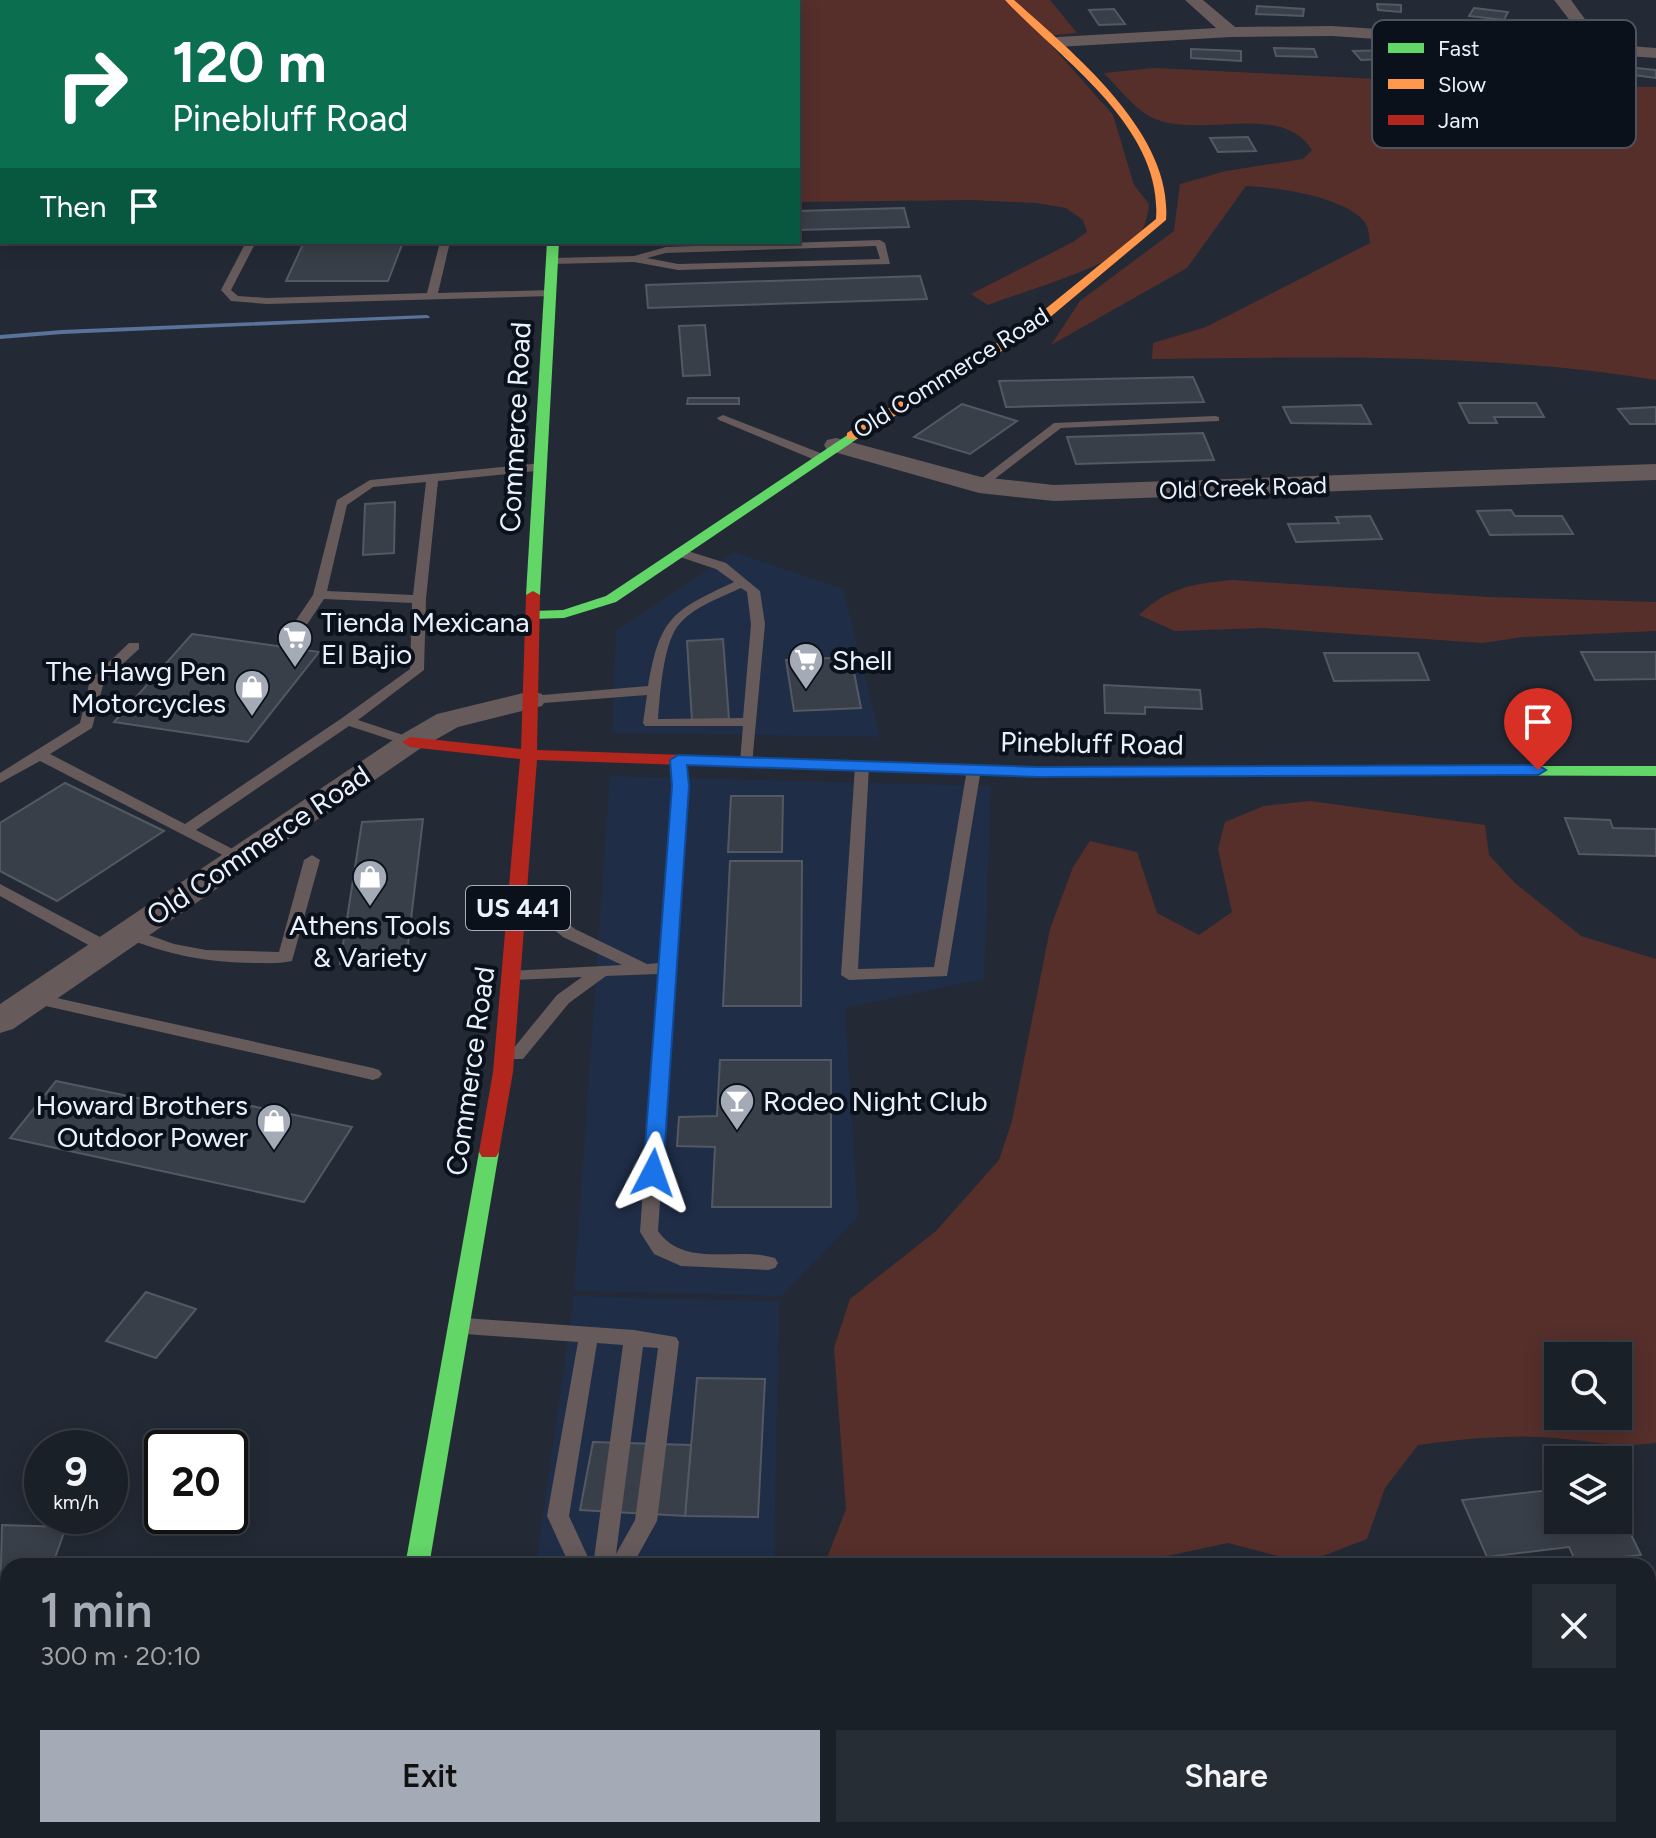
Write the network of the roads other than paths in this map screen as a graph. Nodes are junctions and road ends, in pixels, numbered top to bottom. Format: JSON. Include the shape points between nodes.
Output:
{"nodes":[{"id":1,"x":1009,"y":0,"type":"edge"},
{"id":2,"x":1193,"y":0,"type":"edge"},
{"id":3,"x":1562,"y":0,"type":"edge"},
{"id":4,"x":1577,"y":20,"type":"edge"},
{"id":5,"x":1231,"y":32,"type":"junction"},
{"id":6,"x":1372,"y":33,"type":"edge"},
{"id":7,"x":1057,"y":42,"type":"junction"},
{"id":8,"x":1636,"y":52,"type":"edge"},
{"id":9,"x":1656,"y":53,"type":"edge"},
{"id":10,"x":250,"y":244,"type":"edge"},
{"id":11,"x":445,"y":244,"type":"edge"},
{"id":12,"x":553,"y":244,"type":"edge"},
{"id":13,"x":634,"y":259,"type":"junction"},
{"id":14,"x":552,"y":261,"type":"junction"},
{"id":15,"x":551,"y":293,"type":"junction"},
{"id":16,"x":432,"y":296,"type":"junction"},
{"id":17,"x":723,"y":418,"type":"dead end"},
{"id":18,"x":1215,"y":419,"type":"dead end"},
{"id":19,"x":827,"y":451,"type":"junction"},
{"id":20,"x":542,"y":467,"type":"junction"},
{"id":21,"x":1656,"y":472,"type":"edge"},
{"id":22,"x":432,"y":478,"type":"junction"},
{"id":23,"x":979,"y":485,"type":"junction"},
{"id":24,"x":678,"y":552,"type":"junction"},
{"id":25,"x":742,"y":583,"type":"junction"},
{"id":26,"x":320,"y":595,"type":"junction"},
{"id":27,"x":419,"y":599,"type":"junction"},
{"id":28,"x":532,"y":615,"type":"junction"},
{"id":29,"x":293,"y":635,"type":"dead end"},
{"id":30,"x":134,"y":646,"type":"dead end"},
{"id":31,"x":653,"y":690,"type":"junction"},
{"id":32,"x":531,"y":700,"type":"junction"},
{"id":33,"x":347,"y":721,"type":"junction"},
{"id":34,"x":750,"y":722,"type":"junction"},
{"id":35,"x":410,"y":742,"type":"junction"},
{"id":36,"x":529,"y":755,"type":"junction"},
{"id":37,"x":42,"y":756,"type":"junction"},
{"id":38,"x":678,"y":760,"type":"junction"},
{"id":39,"x":747,"y":762,"type":"junction"},
{"id":40,"x":862,"y":766,"type":"junction"},
{"id":41,"x":974,"y":769,"type":"junction"},
{"id":42,"x":1656,"y":771,"type":"edge"},
{"id":43,"x":0,"y":779,"type":"edge"},
{"id":44,"x":186,"y":830,"type":"junction"},
{"id":45,"x":239,"y":858,"type":"junction"},
{"id":46,"x":312,"y":860,"type":"dead end"},
{"id":47,"x":0,"y":889,"type":"edge"},
{"id":48,"x":519,"y":893,"type":"junction"},
{"id":49,"x":118,"y":941,"type":"junction"},
{"id":50,"x":644,"y":968,"type":"junction"},
{"id":51,"x":667,"y":968,"type":"junction"},
{"id":52,"x":603,"y":971,"type":"junction"},
{"id":53,"x":513,"y":975,"type":"junction"},
{"id":54,"x":34,"y":998,"type":"junction"},
{"id":55,"x":0,"y":1021,"type":"edge"},
{"id":56,"x":503,"y":1072,"type":"junction"},
{"id":57,"x":373,"y":1074,"type":"dead end"},
{"id":58,"x":768,"y":1263,"type":"dead end"},
{"id":59,"x":459,"y":1326,"type":"junction"},
{"id":60,"x":589,"y":1335,"type":"junction"},
{"id":61,"x":634,"y":1338,"type":"junction"},
{"id":62,"x":418,"y":1558,"type":"edge"},
{"id":63,"x":577,"y":1558,"type":"edge"},
{"id":64,"x":605,"y":1558,"type":"edge"},
{"id":65,"x":625,"y":1558,"type":"edge"}],
"edges":[{"from":1,"to":7,"type":"main road","name":"Old Commerce Road"},
{"from":2,"to":5,"type":"street"},
{"from":3,"to":4,"type":"street"},
{"from":5,"to":6,"type":"street"},
{"from":5,"to":7,"type":"street"},
{"from":7,"to":19,"type":"main road","name":"Old Commerce Road","via":[[1146,146],[1164,203],[1161,220],[1026,331]]},
{"from":8,"to":9,"type":"street"},
{"from":10,"to":16,"type":"lane","via":[[226,290],[235,299]]},
{"from":11,"to":16,"type":"lane"},
{"from":12,"to":14,"type":"main road","name":"Commerce Road","number":"US 441"},
{"from":13,"to":13,"type":"lane","via":[[666,250],[880,243],[886,262],[678,267]]},
{"from":13,"to":14,"type":"lane"},
{"from":14,"to":15,"type":"main road","name":"Commerce Road","number":"US 441"},
{"from":15,"to":16,"type":"lane"},
{"from":15,"to":20,"type":"main road","name":"Commerce Road","number":"US 441"},
{"from":17,"to":19,"type":"lane"},
{"from":18,"to":23,"type":"lane","via":[[1058,425]]},
{"from":19,"to":23,"type":"street","name":"Old Creek Road"},
{"from":19,"to":24,"type":"main road","name":"Old Commerce Road"},
{"from":20,"to":22,"type":"lane"},
{"from":20,"to":28,"type":"main road","name":"Commerce Road","number":"US 441"},
{"from":21,"to":23,"type":"street","name":"Old Creek Road","via":[[1098,493]]},
{"from":22,"to":26,"type":"lane","via":[[370,484],[341,503]]},
{"from":22,"to":27,"type":"lane"},
{"from":24,"to":25,"type":"lane","via":[[721,566]]},
{"from":24,"to":28,"type":"main road","name":"Old Commerce Road","via":[[611,599],[576,611]]},
{"from":25,"to":31,"type":"lane","via":[[671,626]]},
{"from":25,"to":34,"type":"lane","via":[[753,591],[758,624]]},
{"from":26,"to":27,"type":"lane"},
{"from":26,"to":29,"type":"lane"},
{"from":27,"to":33,"type":"lane","via":[[417,670]]},
{"from":28,"to":32,"type":"main road","name":"Commerce Road","number":"US 441"},
{"from":30,"to":37,"type":"lane","via":[[97,680],[87,725]]},
{"from":31,"to":32,"type":"lane"},
{"from":31,"to":34,"type":"lane","via":[[650,723]]},
{"from":32,"to":35,"type":"street","name":"Old Commerce Road","via":[[448,720]]},
{"from":32,"to":36,"type":"main road","name":"Commerce Road","number":"US 441"},
{"from":33,"to":35,"type":"lane"},
{"from":33,"to":44,"type":"lane"},
{"from":34,"to":39,"type":"lane"},
{"from":35,"to":36,"type":"main road","name":"Pinebluff Road"},
{"from":35,"to":45,"type":"street","name":"Old Commerce Road"},
{"from":36,"to":38,"type":"main road","name":"Pinebluff Road"},
{"from":36,"to":48,"type":"main road","name":"Commerce Road","number":"US 441"},
{"from":37,"to":43,"type":"lane"},
{"from":37,"to":44,"type":"lane"},
{"from":38,"to":39,"type":"main road","name":"Pinebluff Road"},
{"from":38,"to":51,"type":"lane","via":[[681,786]]},
{"from":39,"to":40,"type":"main road","name":"Pinebluff Road"},
{"from":40,"to":41,"type":"main road","name":"Pinebluff Road"},
{"from":40,"to":41,"type":"lane","via":[[849,975],[941,972]]},
{"from":41,"to":42,"type":"main road","name":"Pinebluff Road"},
{"from":44,"to":45,"type":"lane"},
{"from":45,"to":49,"type":"street","name":"Old Commerce Road"},
{"from":46,"to":49,"type":"lane","via":[[286,957],[217,959]]},
{"from":47,"to":49,"type":"lane"},
{"from":48,"to":50,"type":"lane","via":[[569,933]]},
{"from":48,"to":53,"type":"main road","name":"Commerce Road","number":"US 441"},
{"from":49,"to":54,"type":"street","name":"Old Commerce Road"},
{"from":50,"to":51,"type":"lane"},
{"from":50,"to":52,"type":"lane"},
{"from":51,"to":58,"type":"lane","via":[[649,1232],[661,1249],[681,1259]]},
{"from":52,"to":53,"type":"lane"},
{"from":52,"to":56,"type":"lane","via":[[563,999]]},
{"from":53,"to":56,"type":"main road","name":"Commerce Road","number":"US 441"},
{"from":54,"to":55,"type":"street","name":"Old Commerce Road"},
{"from":54,"to":57,"type":"lane"},
{"from":56,"to":59,"type":"main road","name":"Commerce Road","number":"US 441"},
{"from":59,"to":60,"type":"lane"},
{"from":59,"to":62,"type":"main road","name":"Commerce Road","number":"US 441"},
{"from":60,"to":61,"type":"lane"},
{"from":60,"to":63,"type":"lane","via":[[558,1516]]},
{"from":61,"to":64,"type":"lane"},
{"from":61,"to":65,"type":"lane","via":[[669,1342],[646,1521]]}]}
